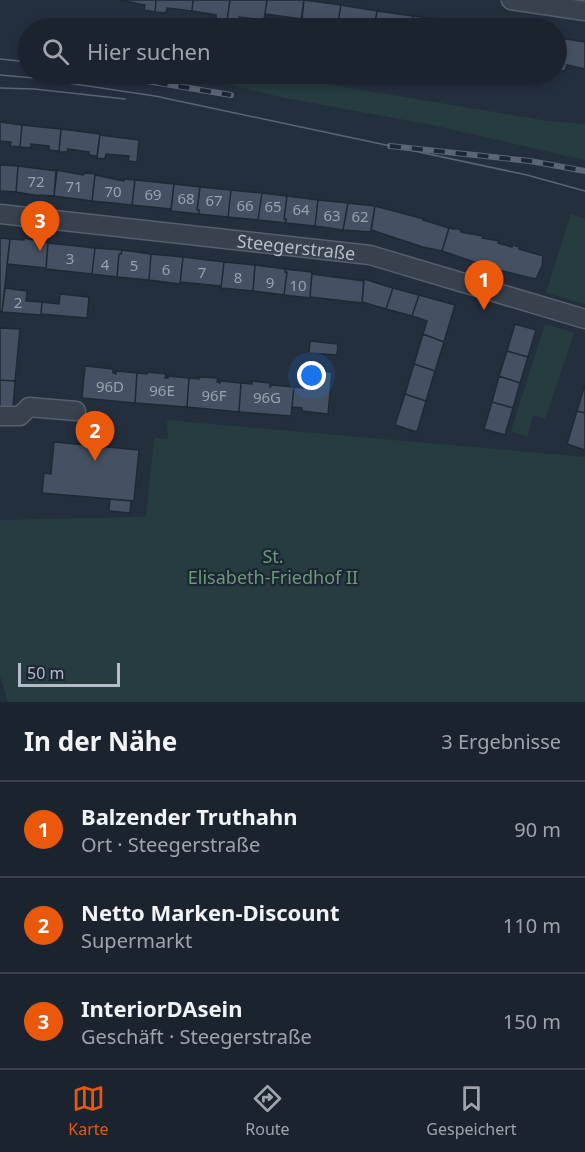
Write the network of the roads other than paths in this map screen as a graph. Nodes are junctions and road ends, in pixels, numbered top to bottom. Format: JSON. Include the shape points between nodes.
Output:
{"nodes":[{"id":1,"x":511,"y":0,"type":"edge"},
{"id":2,"x":585,"y":11,"type":"edge"},
{"id":3,"x":0,"y":214,"type":"edge"},
{"id":4,"x":585,"y":319,"type":"edge"},
{"id":5,"x":76,"y":411,"type":"dead end"},
{"id":6,"x":0,"y":416,"type":"edge"}],
"edges":[{"from":1,"to":2,"type":"street"},
{"from":3,"to":4,"type":"street","name":"Steegerstraße","via":[[370,255]]},
{"from":5,"to":6,"type":"street","via":[[29,407],[20,416]]}]}
